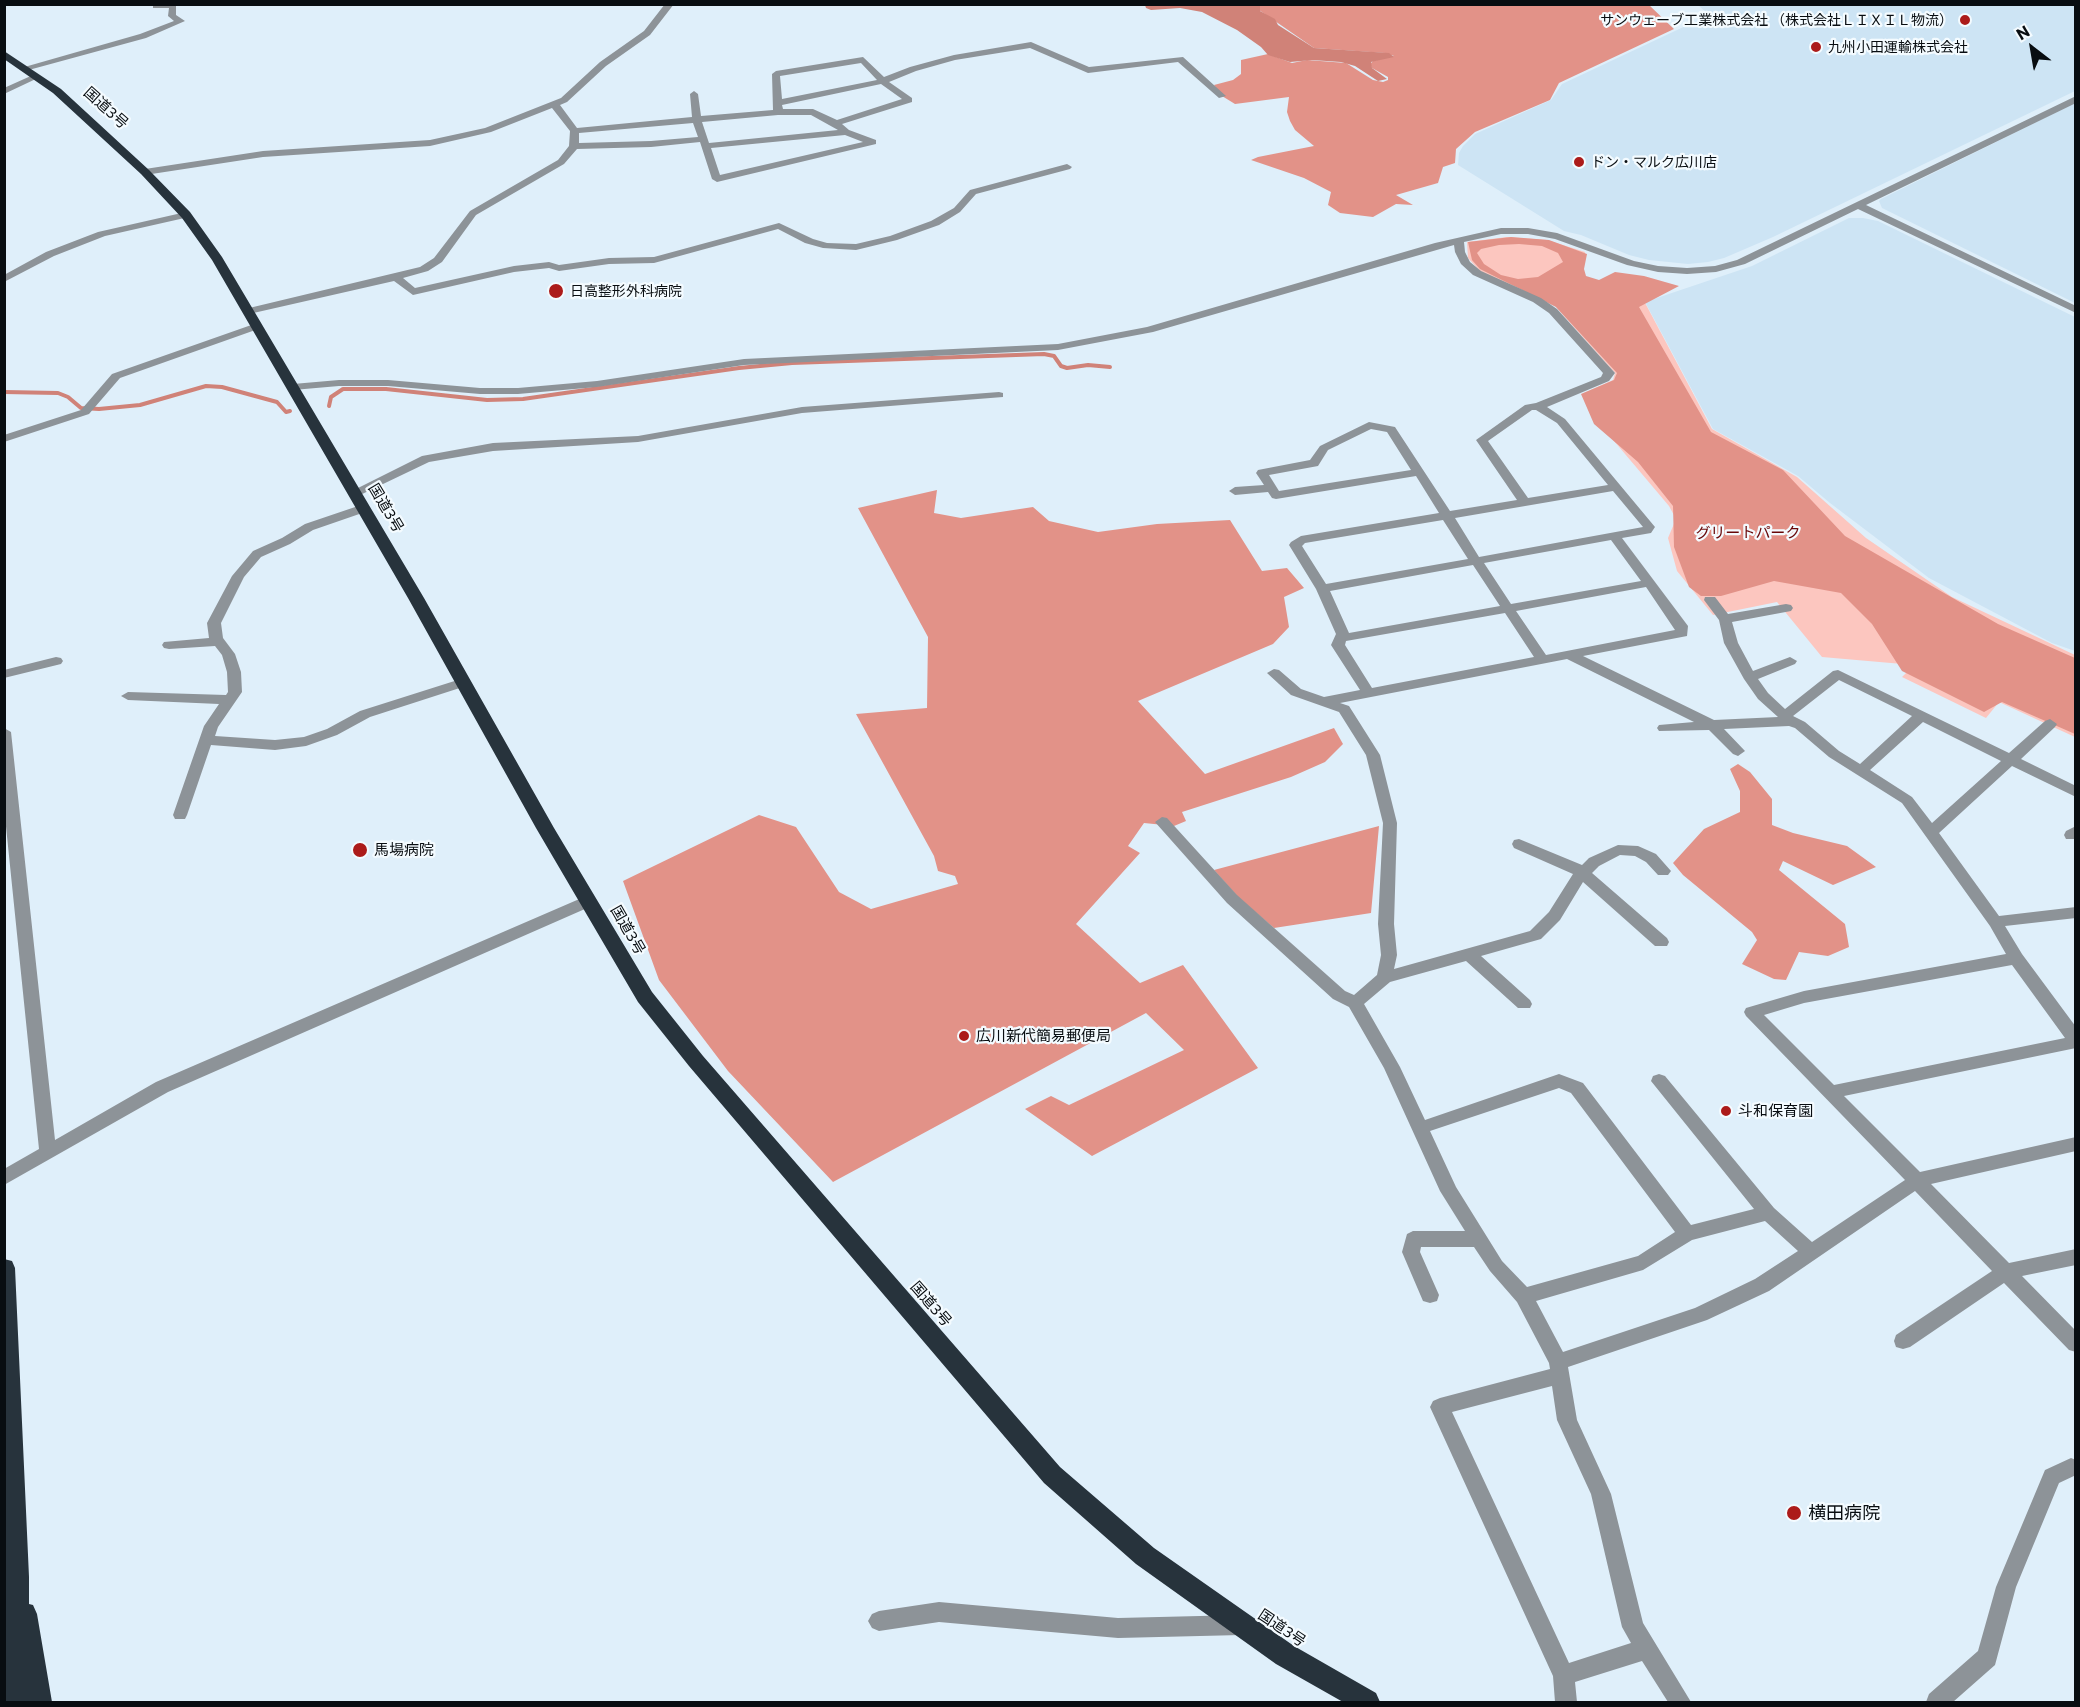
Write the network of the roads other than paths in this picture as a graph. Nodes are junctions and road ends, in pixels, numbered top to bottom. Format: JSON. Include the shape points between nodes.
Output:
{"nodes":[{"id":1,"x":670,"y":4,"type":"edge"},
{"id":2,"x":156,"y":6,"type":"edge"},
{"id":3,"x":4,"y":54,"type":"edge"},
{"id":4,"x":30,"y":72,"type":"junction"},
{"id":5,"x":883,"y":81,"type":"junction"},
{"id":6,"x":4,"y":91,"type":"edge"},
{"id":7,"x":694,"y":94,"type":"dead end"},
{"id":8,"x":1222,"y":96,"type":"dead end"},
{"id":9,"x":2076,"y":99,"type":"edge"},
{"id":10,"x":555,"y":105,"type":"junction"},
{"id":11,"x":778,"y":107,"type":"junction"},
{"id":12,"x":697,"y":121,"type":"junction"},
{"id":13,"x":836,"y":123,"type":"junction"},
{"id":14,"x":575,"y":131,"type":"junction"},
{"id":15,"x":846,"y":132,"type":"junction"},
{"id":16,"x":703,"y":142,"type":"junction"},
{"id":17,"x":574,"y":146,"type":"junction"},
{"id":18,"x":1067,"y":167,"type":"dead end"},
{"id":19,"x":145,"y":172,"type":"junction"},
{"id":20,"x":1858,"y":205,"type":"junction"},
{"id":21,"x":186,"y":215,"type":"junction"},
{"id":22,"x":1459,"y":240,"type":"junction"},
{"id":23,"x":396,"y":277,"type":"junction"},
{"id":24,"x":4,"y":279,"type":"edge"},
{"id":25,"x":2076,"y":310,"type":"edge"},
{"id":26,"x":253,"y":319,"type":"junction"},
{"id":27,"x":293,"y":387,"type":"junction"},
{"id":28,"x":999,"y":395,"type":"dead end"},
{"id":29,"x":1538,"y":406,"type":"junction"},
{"id":30,"x":4,"y":438,"type":"edge"},
{"id":31,"x":1419,"y":472,"type":"junction"},
{"id":32,"x":1616,"y":487,"type":"junction"},
{"id":33,"x":1271,"y":488,"type":"junction"},
{"id":34,"x":1235,"y":491,"type":"dead end"},
{"id":35,"x":359,"y":501,"type":"junction"},
{"id":36,"x":1524,"y":502,"type":"junction"},
{"id":37,"x":1447,"y":515,"type":"junction"},
{"id":38,"x":1614,"y":536,"type":"junction"},
{"id":39,"x":1476,"y":561,"type":"junction"},
{"id":40,"x":1649,"y":583,"type":"junction"},
{"id":41,"x":1322,"y":589,"type":"junction"},
{"id":42,"x":1710,"y":600,"type":"dead end"},
{"id":43,"x":1786,"y":608,"type":"dead end"},
{"id":44,"x":1509,"y":609,"type":"junction"},
{"id":45,"x":1725,"y":619,"type":"junction"},
{"id":46,"x":1342,"y":638,"type":"junction"},
{"id":47,"x":218,"y":642,"type":"junction"},
{"id":48,"x":169,"y":645,"type":"dead end"},
{"id":49,"x":1572,"y":656,"type":"junction"},
{"id":50,"x":1543,"y":660,"type":"junction"},
{"id":51,"x":56,"y":661,"type":"dead end"},
{"id":52,"x":1790,"y":661,"type":"dead end"},
{"id":53,"x":1274,"y":673,"type":"dead end"},
{"id":54,"x":4,"y":675,"type":"edge"},
{"id":55,"x":1750,"y":677,"type":"junction"},
{"id":56,"x":464,"y":682,"type":"junction"},
{"id":57,"x":1369,"y":693,"type":"junction"},
{"id":58,"x":128,"y":696,"type":"dead end"},
{"id":59,"x":230,"y":700,"type":"junction"},
{"id":60,"x":1325,"y":701,"type":"junction"},
{"id":61,"x":1921,"y":716,"type":"junction"},
{"id":62,"x":1788,"y":718,"type":"junction"},
{"id":63,"x":2050,"y":724,"type":"dead end"},
{"id":64,"x":1712,"y":725,"type":"junction"},
{"id":65,"x":1664,"y":728,"type":"dead end"},
{"id":66,"x":4,"y":732,"type":"edge"},
{"id":67,"x":206,"y":740,"type":"junction"},
{"id":68,"x":1738,"y":751,"type":"dead end"},
{"id":69,"x":2011,"y":760,"type":"junction"},
{"id":70,"x":1861,"y":771,"type":"junction"},
{"id":71,"x":2076,"y":792,"type":"edge"},
{"id":72,"x":180,"y":815,"type":"dead end"},
{"id":73,"x":1162,"y":822,"type":"dead end"},
{"id":74,"x":1930,"y":833,"type":"junction"},
{"id":75,"x":1519,"y":844,"type":"dead end"},
{"id":76,"x":1663,"y":871,"type":"dead end"},
{"id":77,"x":1583,"y":873,"type":"junction"},
{"id":78,"x":589,"y":901,"type":"junction"},
{"id":79,"x":2076,"y":912,"type":"edge"},
{"id":80,"x":1995,"y":922,"type":"junction"},
{"id":81,"x":1661,"y":942,"type":"dead end"},
{"id":82,"x":1470,"y":955,"type":"junction"},
{"id":83,"x":2016,"y":958,"type":"junction"},
{"id":84,"x":1385,"y":978,"type":"junction"},
{"id":85,"x":1354,"y":1003,"type":"junction"},
{"id":86,"x":1524,"y":1004,"type":"dead end"},
{"id":87,"x":2076,"y":1041,"type":"edge"},
{"id":88,"x":1659,"y":1081,"type":"dead end"},
{"id":89,"x":1831,"y":1092,"type":"junction"},
{"id":90,"x":1419,"y":1128,"type":"junction"},
{"id":91,"x":2076,"y":1144,"type":"edge"},
{"id":92,"x":43,"y":1156,"type":"junction"},
{"id":93,"x":4,"y":1178,"type":"edge"},
{"id":94,"x":1918,"y":1180,"type":"junction"},
{"id":95,"x":1768,"y":1213,"type":"junction"},
{"id":96,"x":1687,"y":1234,"type":"junction"},
{"id":97,"x":1479,"y":1239,"type":"junction"},
{"id":98,"x":1811,"y":1252,"type":"junction"},
{"id":99,"x":2076,"y":1257,"type":"edge"},
{"id":100,"x":4,"y":1268,"type":"edge"},
{"id":101,"x":2005,"y":1272,"type":"junction"},
{"id":102,"x":1430,"y":1295,"type":"dead end"},
{"id":103,"x":1524,"y":1296,"type":"junction"},
{"id":104,"x":1903,"y":1341,"type":"dead end"},
{"id":105,"x":2076,"y":1344,"type":"edge"},
{"id":106,"x":1559,"y":1368,"type":"junction"},
{"id":107,"x":2071,"y":1467,"type":"dead end"},
{"id":108,"x":17,"y":1577,"type":"junction"},
{"id":109,"x":879,"y":1621,"type":"dead end"},
{"id":110,"x":1243,"y":1625,"type":"junction"},
{"id":111,"x":1647,"y":1648,"type":"junction"},
{"id":112,"x":1564,"y":1675,"type":"junction"},
{"id":113,"x":13,"y":1702,"type":"edge"},
{"id":114,"x":39,"y":1702,"type":"edge"},
{"id":115,"x":1367,"y":1702,"type":"edge"},
{"id":116,"x":1566,"y":1702,"type":"edge"},
{"id":117,"x":1680,"y":1702,"type":"edge"},
{"id":118,"x":1937,"y":1702,"type":"edge"}],
"edges":[{"from":1,"to":10,"type":"street","via":[[647,33]]},
{"from":2,"to":4,"type":"street","via":[[173,6],[172,16],[181,21]]},
{"from":3,"to":4,"type":"highway","name":"国道3号"},
{"from":4,"to":6,"type":"street"},
{"from":4,"to":19,"type":"highway","name":"国道3号","via":[[57,90]]},
{"from":5,"to":8,"type":"street","via":[[954,58],[1031,45],[1088,70],[1180,59]]},
{"from":5,"to":11,"type":"street"},
{"from":5,"to":11,"type":"street","via":[[863,60],[776,74]]},
{"from":5,"to":13,"type":"street","via":[[909,100]]},
{"from":7,"to":12,"type":"street"},
{"from":9,"to":20,"type":"street"},
{"from":10,"to":14,"type":"street"},
{"from":10,"to":19,"type":"street","via":[[488,130],[430,143],[263,154]]},
{"from":11,"to":12,"type":"street"},
{"from":11,"to":13,"type":"street","via":[[813,112]]},
{"from":12,"to":14,"type":"street"},
{"from":12,"to":16,"type":"street"},
{"from":13,"to":15,"type":"street"},
{"from":14,"to":17,"type":"street"},
{"from":15,"to":16,"type":"street"},
{"from":15,"to":16,"type":"street","via":[[873,142],[717,180]]},
{"from":16,"to":17,"type":"street"},
{"from":17,"to":23,"type":"street","via":[[545,173],[472,213],[438,260],[424,269]]},
{"from":18,"to":23,"type":"street","via":[[973,192],[957,210],[935,223],[856,247],[827,246],[779,226],[654,260],[514,269],[413,292]]},
{"from":19,"to":21,"type":"highway","name":"国道3号"},
{"from":20,"to":22,"type":"street","via":[[1741,262],[1707,270],[1631,264],[1581,243],[1528,231],[1501,231]]},
{"from":20,"to":25,"type":"street"},
{"from":21,"to":24,"type":"street","via":[[102,234],[50,254]]},
{"from":21,"to":26,"type":"highway","name":"国道3号"},
{"from":22,"to":27,"type":"street","via":[[1149,330],[1058,347],[744,362],[518,392],[388,383]]},
{"from":22,"to":29,"type":"street","via":[[1466,264],[1553,311],[1609,372],[1605,379]]},
{"from":23,"to":26,"type":"street","via":[[313,295]]},
{"from":26,"to":27,"type":"highway","name":"国道3号"},
{"from":26,"to":30,"type":"street","via":[[116,376],[88,409]]},
{"from":27,"to":35,"type":"highway","name":"国道3号"},
{"from":28,"to":35,"type":"street","via":[[802,410],[596,443],[493,447],[426,459]]},
{"from":29,"to":32,"type":"street","via":[[1561,420]]},
{"from":29,"to":36,"type":"street","via":[[1482,440]]},
{"from":31,"to":33,"type":"street","via":[[1276,495]]},
{"from":31,"to":33,"type":"street","via":[[1391,429],[1369,425],[1324,448],[1314,464],[1262,473]]},
{"from":31,"to":37,"type":"street"},
{"from":32,"to":36,"type":"street"},
{"from":32,"to":38,"type":"street","via":[[1649,527]]},
{"from":33,"to":34,"type":"street"},
{"from":35,"to":47,"type":"street","via":[[257,554],[225,597],[214,623]]},
{"from":35,"to":56,"type":"highway","name":"国道3号"},
{"from":36,"to":37,"type":"street"},
{"from":37,"to":39,"type":"street"},
{"from":37,"to":41,"type":"street","via":[[1301,540],[1295,545]]},
{"from":38,"to":39,"type":"street"},
{"from":38,"to":40,"type":"street"},
{"from":39,"to":41,"type":"street"},
{"from":39,"to":44,"type":"street"},
{"from":40,"to":44,"type":"street"},
{"from":40,"to":49,"type":"street","via":[[1681,626],[1682,633]]},
{"from":41,"to":46,"type":"street"},
{"from":42,"to":45,"type":"street"},
{"from":43,"to":45,"type":"street"},
{"from":44,"to":46,"type":"street"},
{"from":44,"to":50,"type":"street"},
{"from":45,"to":55,"type":"street","via":[[1731,643]]},
{"from":46,"to":57,"type":"street","via":[[1338,645]]},
{"from":47,"to":48,"type":"street"},
{"from":47,"to":59,"type":"street","via":[[228,654],[234,672],[235,692]]},
{"from":49,"to":50,"type":"street"},
{"from":49,"to":64,"type":"street"},
{"from":50,"to":57,"type":"street"},
{"from":51,"to":54,"type":"street"},
{"from":52,"to":55,"type":"street"},
{"from":53,"to":60,"type":"street","via":[[1296,692]]},
{"from":55,"to":62,"type":"street","via":[[1763,696]]},
{"from":56,"to":67,"type":"street","via":[[365,714],[306,741],[275,745]]},
{"from":56,"to":78,"type":"highway","name":"国道3号"},
{"from":57,"to":60,"type":"street"},
{"from":58,"to":59,"type":"street"},
{"from":59,"to":67,"type":"street"},
{"from":60,"to":84,"type":"street","via":[[1344,709],[1373,755],[1390,823],[1386,924],[1389,956]]},
{"from":61,"to":62,"type":"street","via":[[1838,674]]},
{"from":61,"to":69,"type":"street"},
{"from":61,"to":70,"type":"street"},
{"from":62,"to":64,"type":"street"},
{"from":62,"to":70,"type":"street"},
{"from":63,"to":69,"type":"street"},
{"from":64,"to":65,"type":"street"},
{"from":64,"to":68,"type":"street"},
{"from":66,"to":92,"type":"street"},
{"from":67,"to":72,"type":"street"},
{"from":69,"to":71,"type":"street"},
{"from":69,"to":74,"type":"street"},
{"from":70,"to":74,"type":"street","via":[[1907,800]]},
{"from":73,"to":85,"type":"street","via":[[1232,898],[1339,995]]},
{"from":74,"to":80,"type":"street"},
{"from":75,"to":77,"type":"street"},
{"from":76,"to":77,"type":"street","via":[[1652,858],[1638,851],[1618,850],[1594,862]]},
{"from":77,"to":81,"type":"street"},
{"from":77,"to":82,"type":"street","via":[[1555,916],[1535,935]]},
{"from":78,"to":92,"type":"street","via":[[162,1087]]},
{"from":78,"to":110,"type":"highway","name":"国道3号","via":[[645,997],[696,1061],[1052,1475],[1145,1556]]},
{"from":79,"to":80,"type":"street"},
{"from":80,"to":83,"type":"street"},
{"from":82,"to":84,"type":"street"},
{"from":82,"to":86,"type":"street"},
{"from":83,"to":87,"type":"street"},
{"from":83,"to":89,"type":"street","via":[[1804,997],[1752,1012]]},
{"from":84,"to":85,"type":"street"},
{"from":85,"to":90,"type":"street","via":[[1392,1067]]},
{"from":87,"to":89,"type":"street"},
{"from":88,"to":95,"type":"street"},
{"from":89,"to":94,"type":"street"},
{"from":90,"to":96,"type":"street","via":[[1559,1082],[1577,1088]]},
{"from":90,"to":97,"type":"street","via":[[1449,1191]]},
{"from":91,"to":94,"type":"street"},
{"from":92,"to":93,"type":"street"},
{"from":94,"to":98,"type":"street"},
{"from":94,"to":101,"type":"street"},
{"from":95,"to":96,"type":"street"},
{"from":95,"to":98,"type":"street"},
{"from":96,"to":103,"type":"street","via":[[1643,1262]]},
{"from":97,"to":102,"type":"street","via":[[1413,1239],[1411,1252]]},
{"from":97,"to":103,"type":"street","via":[[1496,1266]]},
{"from":98,"to":106,"type":"street","via":[[1762,1284],[1700,1314]]},
{"from":99,"to":101,"type":"street"},
{"from":100,"to":108,"type":"highway"},
{"from":101,"to":104,"type":"street"},
{"from":101,"to":105,"type":"street"},
{"from":103,"to":106,"type":"street"},
{"from":106,"to":111,"type":"street","via":[[1567,1420],[1601,1494],[1633,1627]]},
{"from":106,"to":112,"type":"street","via":[[1440,1407]]},
{"from":107,"to":118,"type":"street","via":[[2052,1477],[2006,1587],[1987,1657]]},
{"from":108,"to":113,"type":"highway"},
{"from":108,"to":114,"type":"highway"},
{"from":109,"to":110,"type":"street","via":[[939,1612],[1118,1628]]},
{"from":110,"to":115,"type":"highway","name":"国道3号","via":[[1285,1655]]},
{"from":111,"to":112,"type":"street"},
{"from":111,"to":117,"type":"street"},
{"from":112,"to":116,"type":"street"}]}
